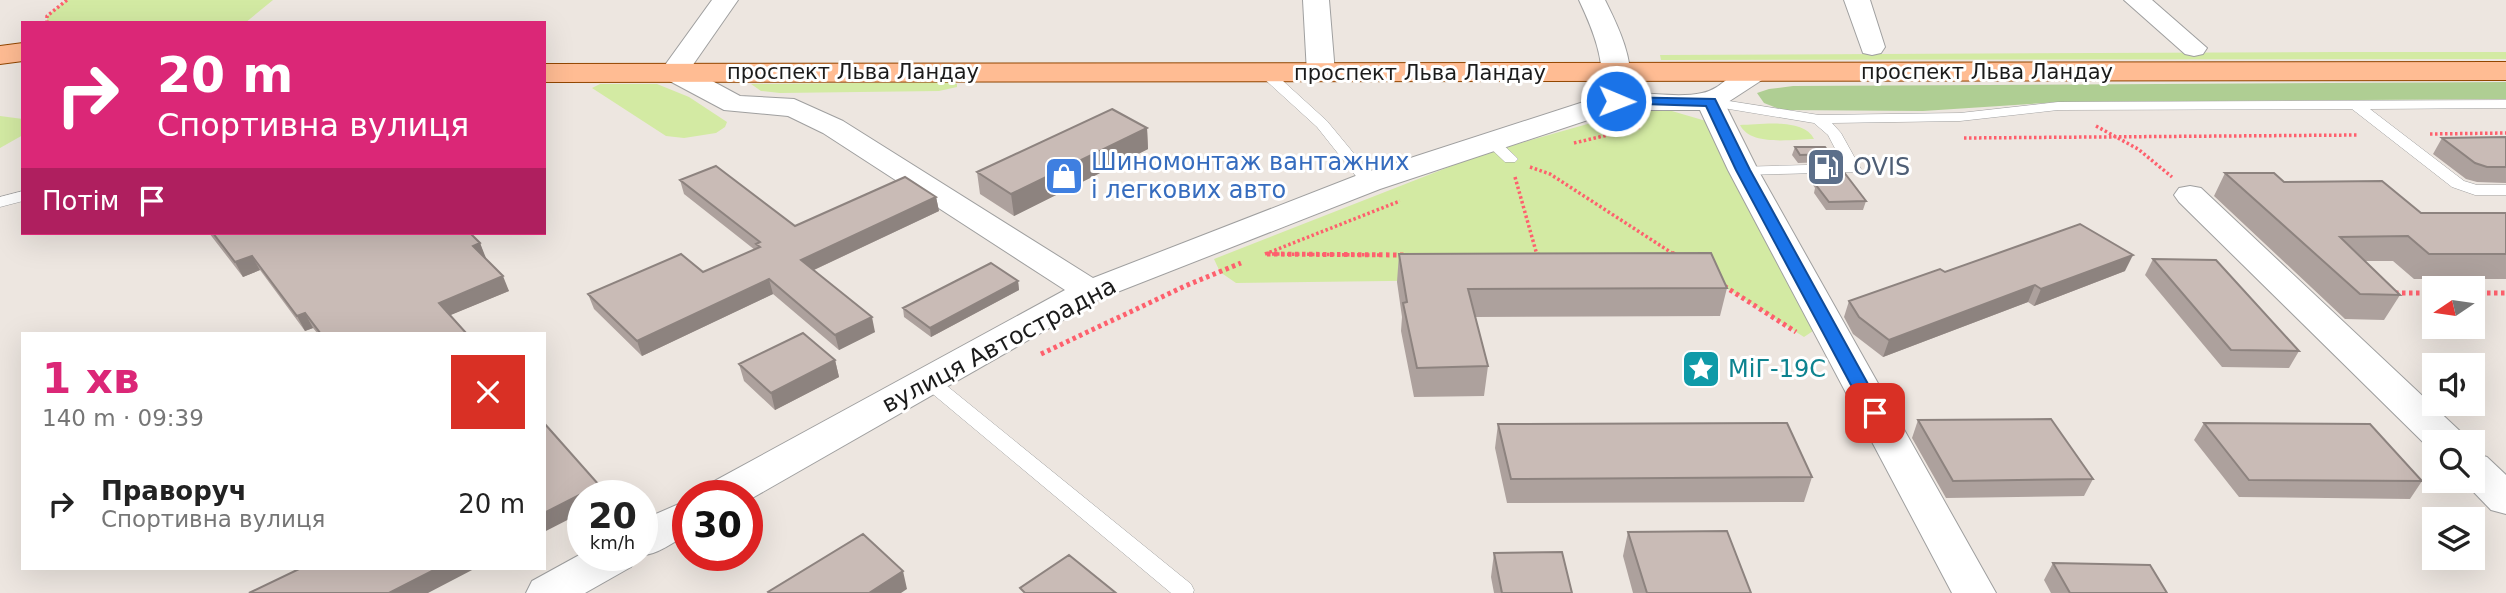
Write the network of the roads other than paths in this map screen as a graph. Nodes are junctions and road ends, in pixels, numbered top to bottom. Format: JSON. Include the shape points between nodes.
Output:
{"nodes":[{"id":1,"x":725,"y":0,"type":"edge"},
{"id":2,"x":1316,"y":0,"type":"edge"},
{"id":3,"x":1592,"y":0,"type":"edge"},
{"id":4,"x":1857,"y":0,"type":"edge"},
{"id":5,"x":2137,"y":0,"type":"edge"},
{"id":6,"x":0,"y":45,"type":"edge"},
{"id":7,"x":1872,"y":47,"type":"junction"},
{"id":8,"x":2194,"y":48,"type":"junction"},
{"id":9,"x":2506,"y":48,"type":"edge"},
{"id":10,"x":546,"y":49,"type":"edge"},
{"id":11,"x":682,"y":60,"type":"junction"},
{"id":12,"x":1320,"y":61,"type":"junction"},
{"id":13,"x":12,"y":64,"type":"edge"},
{"id":14,"x":2506,"y":71,"type":"edge"},
{"id":15,"x":1755,"y":72,"type":"junction"},
{"id":16,"x":546,"y":73,"type":"edge"},
{"id":17,"x":1266,"y":73,"type":"junction"},
{"id":18,"x":1617,"y":74,"type":"junction"},
{"id":19,"x":1710,"y":102,"type":"junction"},
{"id":20,"x":2506,"y":104,"type":"edge"},
{"id":21,"x":2356,"y":105,"type":"junction"},
{"id":22,"x":1819,"y":119,"type":"junction"},
{"id":23,"x":1743,"y":170,"type":"junction"},
{"id":24,"x":1368,"y":182,"type":"junction"},
{"id":25,"x":2506,"y":190,"type":"edge"},
{"id":26,"x":2190,"y":195,"type":"road end"},
{"id":27,"x":21,"y":197,"type":"edge"},
{"id":28,"x":0,"y":202,"type":"edge"},
{"id":29,"x":1090,"y":292,"type":"junction"},
{"id":30,"x":929,"y":381,"type":"junction"},
{"id":31,"x":2434,"y":430,"type":"edge"},
{"id":32,"x":2485,"y":479,"type":"edge"},
{"id":33,"x":751,"y":480,"type":"edge"},
{"id":34,"x":2506,"y":499,"type":"edge"},
{"id":35,"x":587,"y":571,"type":"edge"},
{"id":36,"x":1183,"y":590,"type":"dead end"},
{"id":37,"x":548,"y":593,"type":"edge"},
{"id":38,"x":1974,"y":593,"type":"edge"}],
"edges":[{"from":1,"to":11,"type":"street"},
{"from":2,"to":12,"type":"street"},
{"from":3,"to":18,"type":"street"},
{"from":4,"to":7,"type":"street"},
{"from":5,"to":8,"type":"street"},
{"from":6,"to":13,"type":"main road"},
{"from":7,"to":8,"type":"main road","name":"проспект Льва Ландау"},
{"from":7,"to":18,"type":"main road","name":"проспект Льва Ландау"},
{"from":8,"to":9,"type":"main road","name":"проспект Льва Ландау"},
{"from":10,"to":11,"type":"main road","name":"проспект Льва Ландау"},
{"from":11,"to":12,"type":"main road","name":"проспект Льва Ландау"},
{"from":11,"to":16,"type":"main road","name":"проспект Льва Ландау"},
{"from":11,"to":17,"type":"main road","name":"проспект Льва Ландау"},
{"from":11,"to":29,"type":"street","via":[[734,104],[794,108],[833,127]]},
{"from":12,"to":17,"type":"main road","name":"проспект Льва Ландау"},
{"from":12,"to":18,"type":"main road","name":"проспект Льва Ландау"},
{"from":14,"to":15,"type":"main road","name":"проспект Льва Ландау"},
{"from":15,"to":18,"type":"main road","name":"проспект Льва Ландау"},
{"from":15,"to":19,"type":"street"},
{"from":17,"to":24,"type":"lane","via":[[1322,124]]},
{"from":18,"to":19,"type":"street","name":"вулиця Автострадна"},
{"from":18,"to":24,"type":"street","name":"вулиця Автострадна","via":[[1501,150]]},
{"from":19,"to":22,"type":"lane"},
{"from":19,"to":23,"type":"street"},
{"from":20,"to":21,"type":"lane"},
{"from":21,"to":22,"type":"lane","via":[[2057,106],[1960,117]]},
{"from":21,"to":25,"type":"lane","via":[[2458,184],[2475,190]]},
{"from":22,"to":23,"type":"lane","via":[[1834,133],[1853,169]]},
{"from":23,"to":38,"type":"street"},
{"from":24,"to":29,"type":"street","name":"вулиця Автострадна"},
{"from":26,"to":31,"type":"street"},
{"from":27,"to":28,"type":"lane"},
{"from":29,"to":30,"type":"street","name":"вулиця Автострадна"},
{"from":30,"to":33,"type":"street","name":"вулиця Автострадна"},
{"from":30,"to":36,"type":"lane"},
{"from":32,"to":34,"type":"street"},
{"from":35,"to":37,"type":"street"}]}
